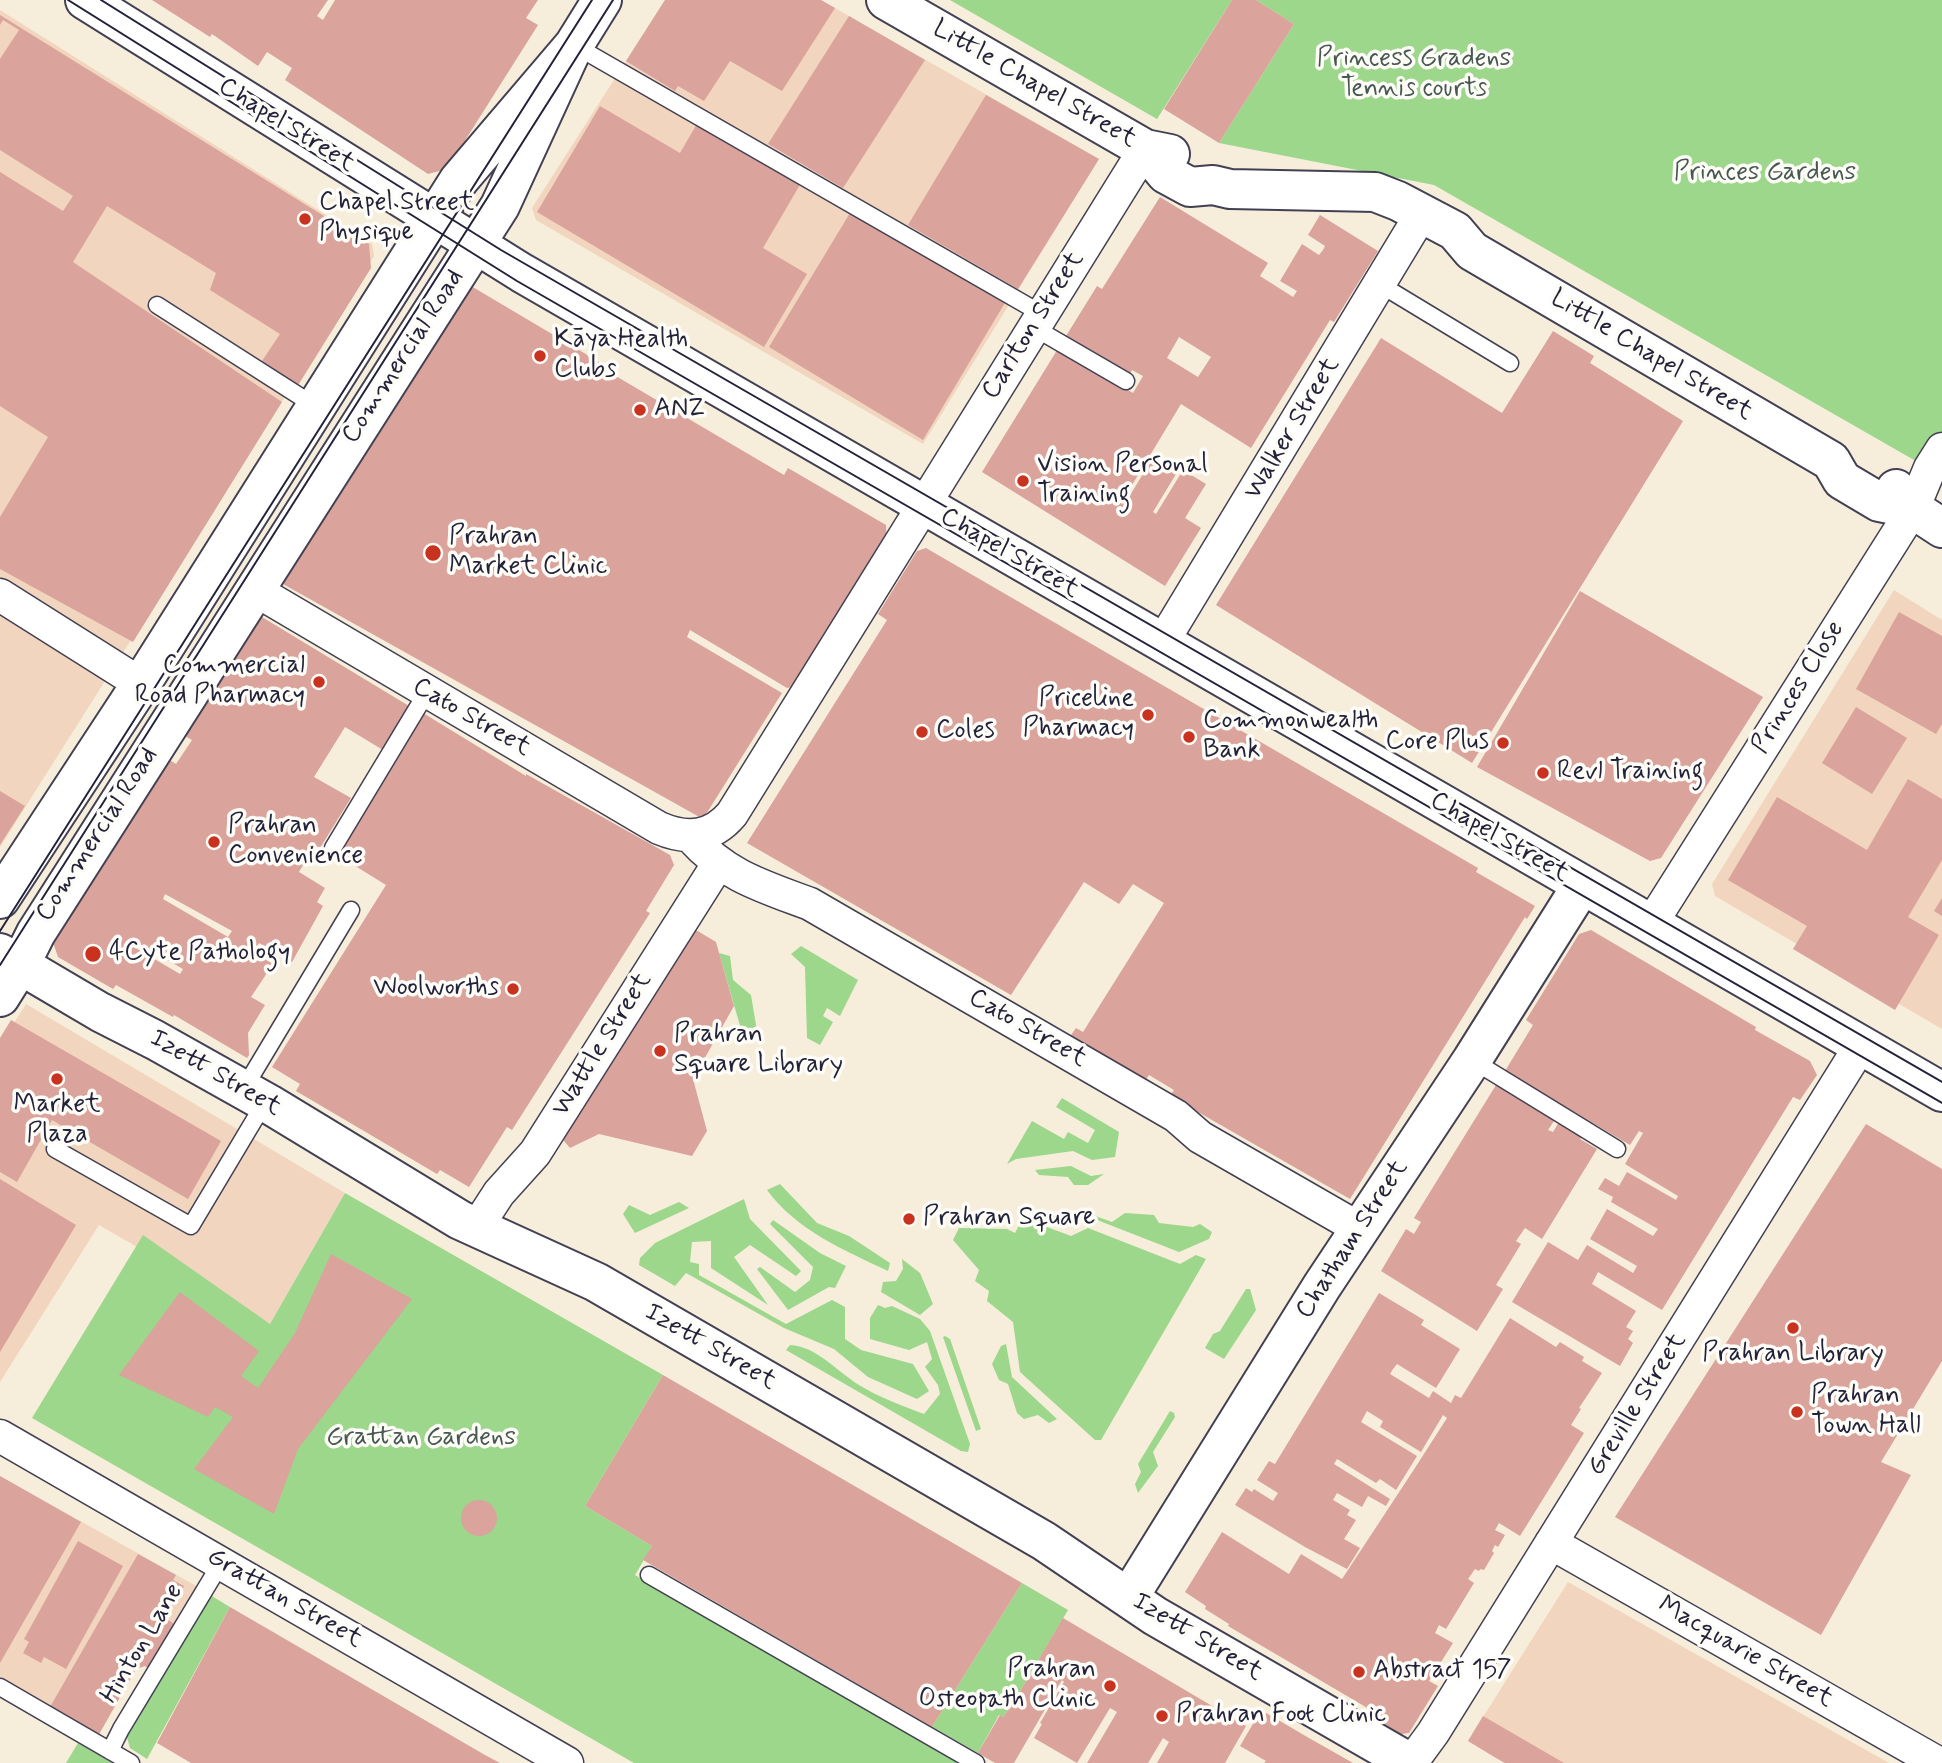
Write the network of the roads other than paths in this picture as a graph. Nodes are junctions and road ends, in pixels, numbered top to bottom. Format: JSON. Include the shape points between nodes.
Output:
{"nodes":[{"id":1,"x":85,"y":0,"type":"edge"},
{"id":2,"x":603,"y":0,"type":"edge"},
{"id":3,"x":886,"y":0,"type":"edge"},
{"id":4,"x":574,"y":45,"type":"junction"},
{"id":5,"x":1145,"y":149,"type":"junction"},
{"id":6,"x":434,"y":219,"type":"junction"},
{"id":7,"x":1417,"y":222,"type":"junction"},
{"id":8,"x":475,"y":244,"type":"junction"},
{"id":9,"x":1381,"y":285,"type":"junction"},
{"id":10,"x":157,"y":305,"type":"dead end"},
{"id":11,"x":1037,"y":320,"type":"junction"},
{"id":12,"x":1510,"y":363,"type":"dead end"},
{"id":13,"x":1126,"y":381,"type":"dead end"},
{"id":14,"x":315,"y":406,"type":"junction"},
{"id":15,"x":1942,"y":449,"type":"edge"},
{"id":16,"x":923,"y":504,"type":"junction"},
{"id":17,"x":1927,"y":518,"type":"edge"},
{"id":18,"x":255,"y":590,"type":"junction"},
{"id":19,"x":0,"y":595,"type":"edge"},
{"id":20,"x":1162,"y":643,"type":"junction"},
{"id":21,"x":141,"y":684,"type":"junction"},
{"id":22,"x":427,"y":692,"type":"junction"},
{"id":23,"x":696,"y":836,"type":"junction"},
{"id":24,"x":333,"y":848,"type":"dead end"},
{"id":25,"x":713,"y":872,"type":"dead end"},
{"id":26,"x":1582,"y":885,"type":"junction"},
{"id":27,"x":0,"y":899,"type":"edge"},
{"id":28,"x":351,"y":910,"type":"dead end"},
{"id":29,"x":1651,"y":924,"type":"junction"},
{"id":30,"x":10,"y":959,"type":"edge"},
{"id":31,"x":0,"y":997,"type":"edge"},
{"id":32,"x":1861,"y":1045,"type":"junction"},
{"id":33,"x":1472,"y":1060,"type":"junction"},
{"id":34,"x":1942,"y":1092,"type":"edge"},
{"id":35,"x":254,"y":1096,"type":"junction"},
{"id":36,"x":55,"y":1149,"type":"dead end"},
{"id":37,"x":1617,"y":1149,"type":"dead end"},
{"id":38,"x":486,"y":1213,"type":"dead end"},
{"id":39,"x":1360,"y":1229,"type":"junction"},
{"id":40,"x":0,"y":1436,"type":"edge"},
{"id":41,"x":1551,"y":1543,"type":"junction"},
{"id":42,"x":221,"y":1563,"type":"junction"},
{"id":43,"x":649,"y":1575,"type":"dead end"},
{"id":44,"x":1129,"y":1597,"type":"junction"},
{"id":45,"x":0,"y":1687,"type":"edge"},
{"id":46,"x":110,"y":1751,"type":"junction"},
{"id":47,"x":131,"y":1763,"type":"edge"},
{"id":48,"x":567,"y":1763,"type":"edge"},
{"id":49,"x":976,"y":1763,"type":"edge"},
{"id":50,"x":1410,"y":1763,"type":"edge"},
{"id":51,"x":1938,"y":1763,"type":"edge"}],
"edges":[{"from":1,"to":6,"type":"street","name":"Chapel Street"},
{"from":2,"to":4,"type":"street"},
{"from":3,"to":5,"type":"street","name":"Little Chapel Street"},
{"from":4,"to":6,"type":"street","name":"Commercial Road","via":[[459,180]]},
{"from":4,"to":8,"type":"street","name":"Commercial Road","via":[[500,206]]},
{"from":4,"to":11,"type":"lane"},
{"from":5,"to":7,"type":"street","name":"Little Chapel Street","via":[[1166,174],[1190,187],[1375,192]]},
{"from":5,"to":11,"type":"street","name":"Carlton Street"},
{"from":6,"to":8,"type":"street","name":"Chapel Street"},
{"from":6,"to":14,"type":"street","name":"Commercial Road"},
{"from":7,"to":9,"type":"street","name":"Walker Street"},
{"from":7,"to":17,"type":"street","name":"Little Chapel Street","via":[[1455,231],[1472,251],[1831,461],[1854,460],[1891,482]]},
{"from":8,"to":16,"type":"street","name":"Chapel Street"},
{"from":8,"to":18,"type":"street","name":"Commercial Road"},
{"from":9,"to":12,"type":"lane"},
{"from":9,"to":20,"type":"street","name":"Walker Street"},
{"from":10,"to":14,"type":"lane"},
{"from":11,"to":13,"type":"lane"},
{"from":11,"to":16,"type":"street","name":"Carlton Street"},
{"from":14,"to":21,"type":"street","name":"Commercial Road"},
{"from":15,"to":17,"type":"street","name":"Princes Close","via":[[1930,468]]},
{"from":16,"to":20,"type":"street","name":"Chapel Street"},
{"from":16,"to":23,"type":"street","via":[[732,814],[716,829]]},
{"from":17,"to":29,"type":"street","name":"Princes Close"},
{"from":18,"to":22,"type":"street","name":"Cato Street"},
{"from":18,"to":30,"type":"street","name":"Commercial Road","via":[[43,922]]},
{"from":19,"to":21,"type":"street"},
{"from":20,"to":26,"type":"street","name":"Chapel Street"},
{"from":21,"to":27,"type":"street","name":"Commercial Road"},
{"from":22,"to":23,"type":"street","name":"Cato Street","via":[[659,828]]},
{"from":22,"to":24,"type":"lane"},
{"from":23,"to":39,"type":"street","name":"Cato Street","via":[[711,859],[753,884],[810,904],[1176,1116],[1200,1137]]},
{"from":25,"to":38,"type":"street","name":"Wattle Street","via":[[535,1153]]},
{"from":26,"to":29,"type":"street","name":"Chapel Street"},
{"from":26,"to":33,"type":"street","name":"Chatham Street"},
{"from":28,"to":35,"type":"lane"},
{"from":29,"to":32,"type":"street","name":"Chapel Street"},
{"from":30,"to":31,"type":"street","name":"Commercial Road"},
{"from":30,"to":35,"type":"street","name":"Izett Street"},
{"from":32,"to":34,"type":"street","name":"Chapel Street"},
{"from":32,"to":41,"type":"street","name":"Greville Street"},
{"from":33,"to":37,"type":"lane"},
{"from":33,"to":39,"type":"street","name":"Chatham Street"},
{"from":35,"to":36,"type":"lane","via":[[191,1226]]},
{"from":35,"to":44,"type":"street","name":"Izett Street","via":[[460,1220],[596,1282],[1044,1541]]},
{"from":39,"to":44,"type":"street","name":"Chatham Street"},
{"from":40,"to":42,"type":"street","name":"Grattan Street"},
{"from":41,"to":50,"type":"street","name":"Greville Street"},
{"from":41,"to":51,"type":"street","name":"Macquarie Street"},
{"from":42,"to":46,"type":"lane","name":"Hinton Lane"},
{"from":42,"to":48,"type":"street","name":"Grattan Street"},
{"from":43,"to":49,"type":"lane"},
{"from":44,"to":50,"type":"street","name":"Izett Street"},
{"from":45,"to":46,"type":"lane"},
{"from":46,"to":47,"type":"lane"}]}
